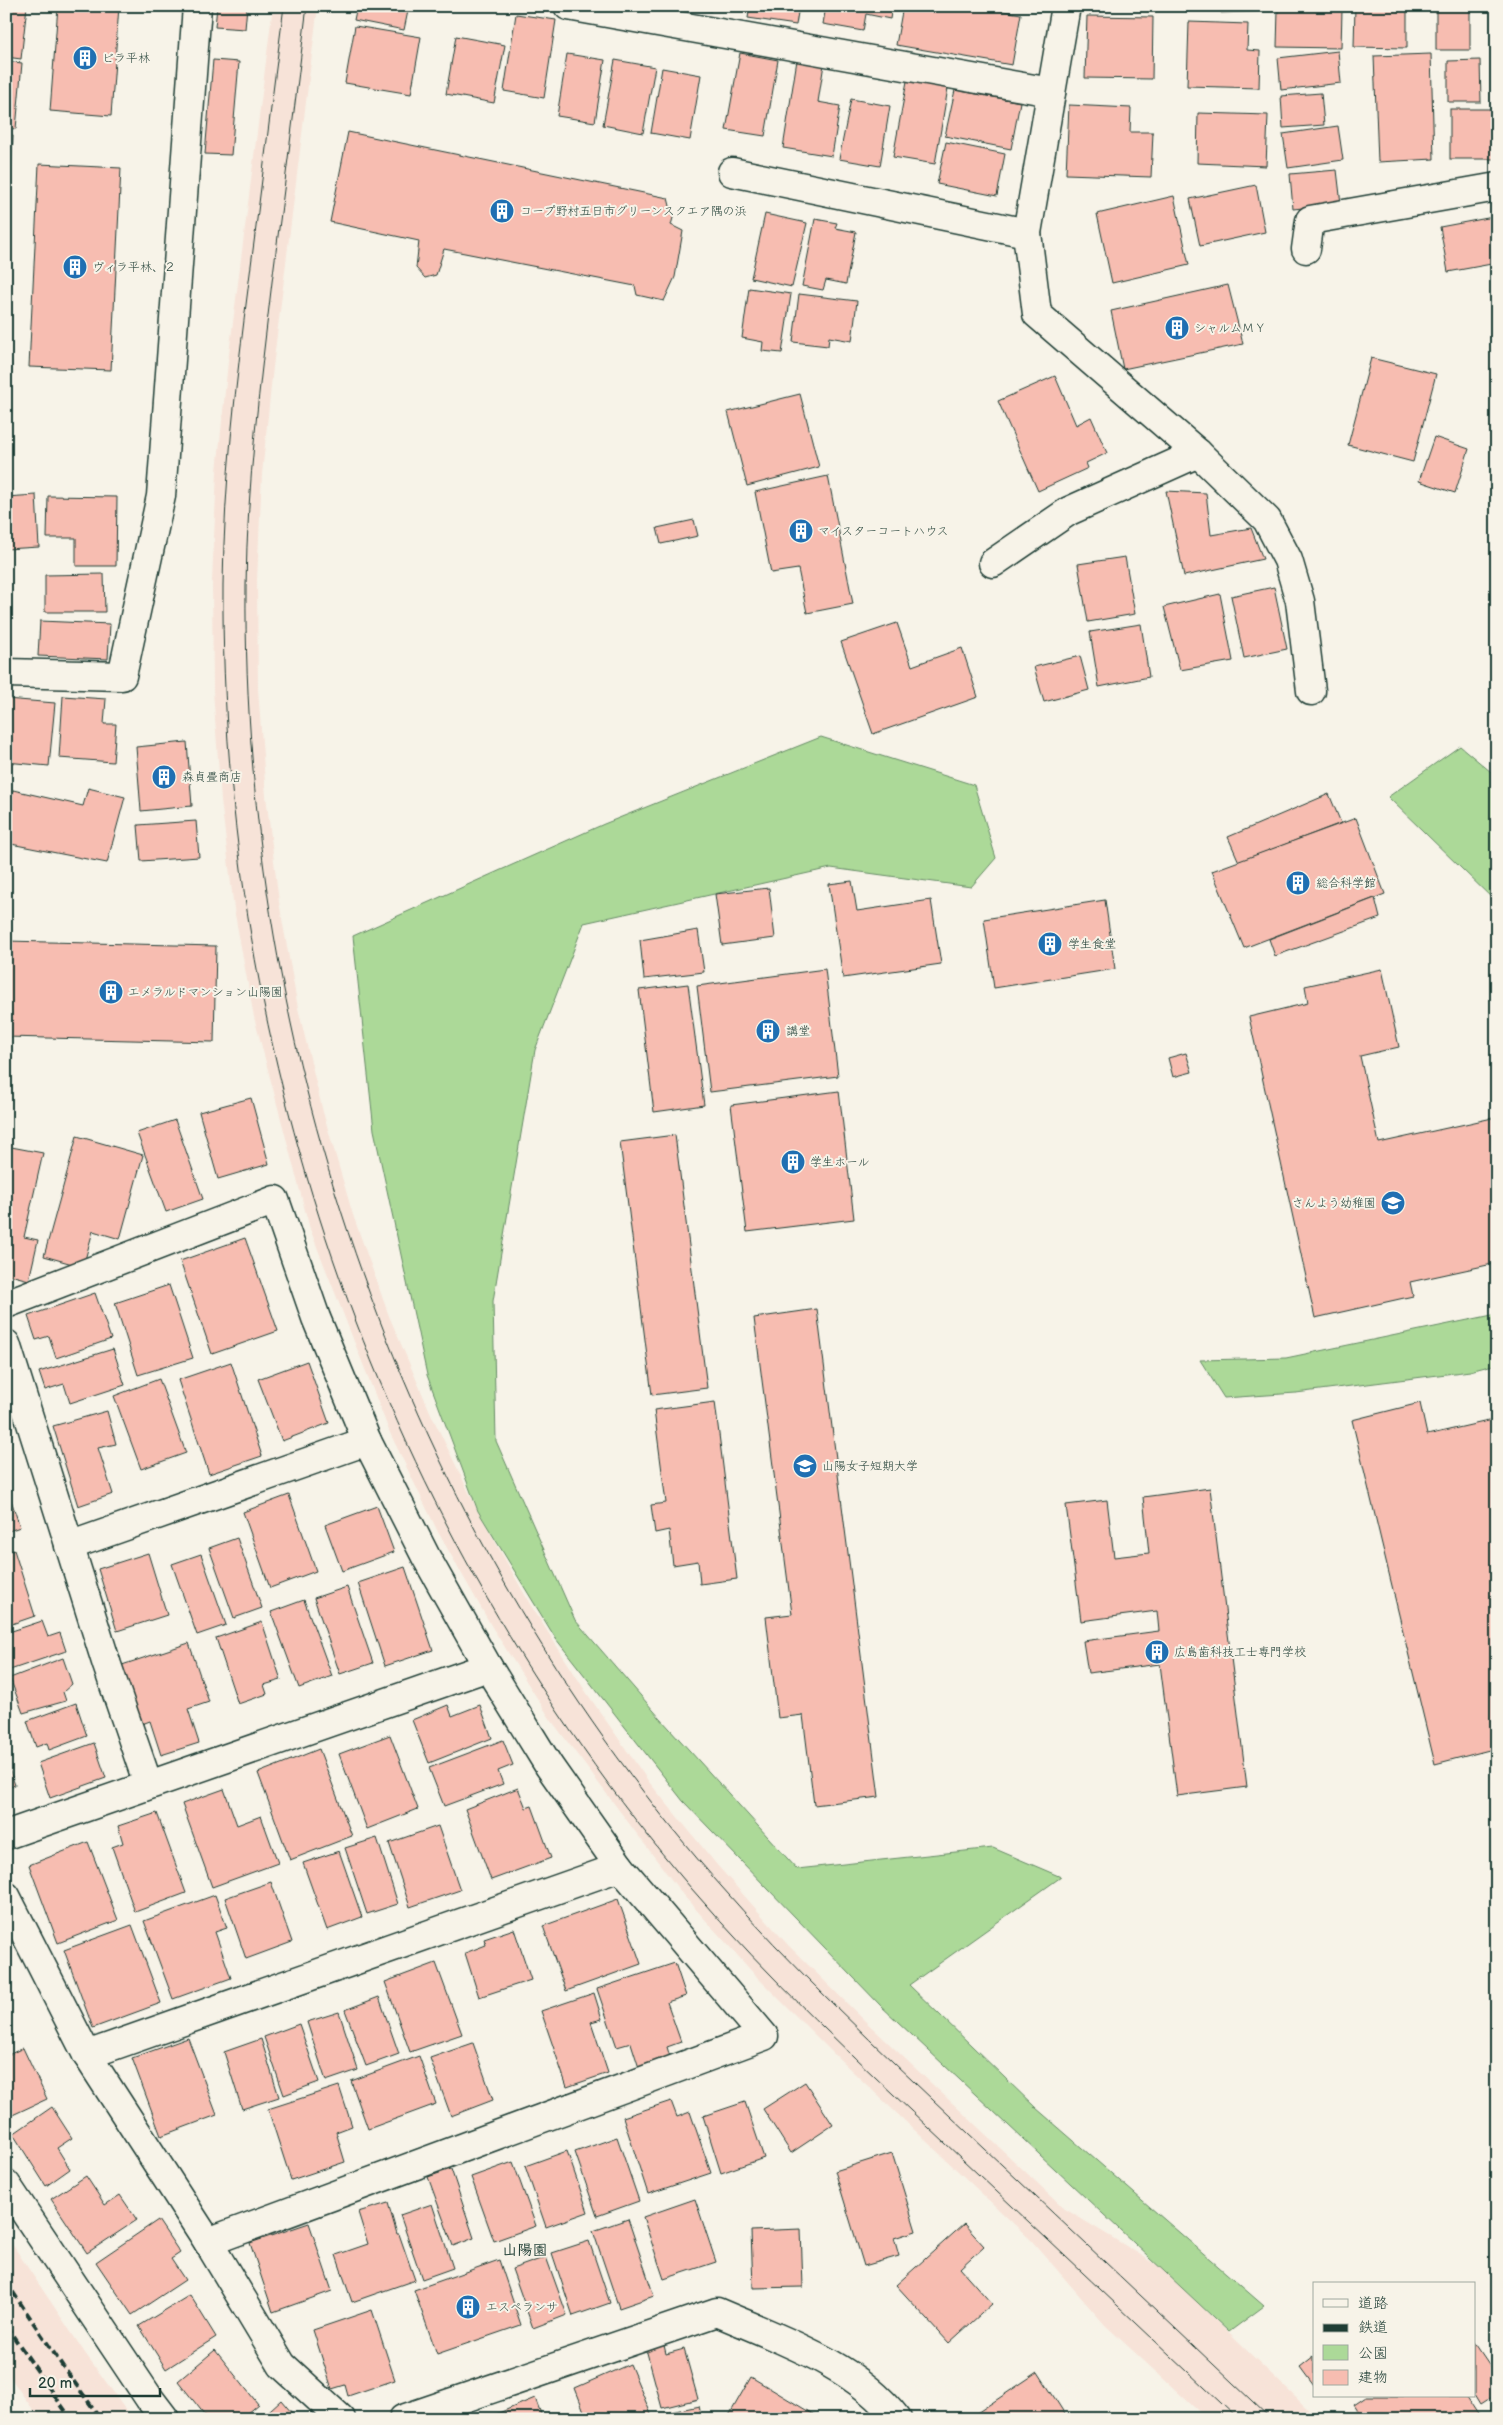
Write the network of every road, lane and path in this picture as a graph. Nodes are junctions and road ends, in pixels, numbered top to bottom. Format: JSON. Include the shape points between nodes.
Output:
{"nodes":[{"id":1,"x":197,"y":6,"type":"edge"},
{"id":2,"x":568,"y":6,"type":"edge"},
{"id":3,"x":1066,"y":6,"type":"edge"},
{"id":4,"x":1051,"y":92,"type":"junction"},
{"id":5,"x":732,"y":172,"type":"dead end"},
{"id":6,"x":1497,"y":187,"type":"edge"},
{"id":7,"x":1027,"y":232,"type":"junction"},
{"id":8,"x":1306,"y":249,"type":"dead end"},
{"id":9,"x":1198,"y":453,"type":"junction"},
{"id":10,"x":993,"y":563,"type":"dead end"},
{"id":11,"x":6,"y":673,"type":"edge"},
{"id":12,"x":1311,"y":690,"type":"dead end"},
{"id":13,"x":6,"y":1304,"type":"edge"},
{"id":14,"x":6,"y":1344,"type":"edge"},
{"id":15,"x":367,"y":1441,"type":"junction"},
{"id":16,"x":69,"y":1546,"type":"junction"},
{"id":17,"x":488,"y":1667,"type":"junction"},
{"id":18,"x":148,"y":1784,"type":"junction"},
{"id":19,"x":6,"y":1835,"type":"edge"},
{"id":20,"x":620,"y":1867,"type":"junction"},
{"id":21,"x":6,"y":1896,"type":"edge"},
{"id":22,"x":87,"y":2054,"type":"junction"},
{"id":23,"x":6,"y":2184,"type":"edge"},
{"id":24,"x":208,"y":2242,"type":"junction"},
{"id":25,"x":165,"y":2419,"type":"edge"},
{"id":26,"x":341,"y":2419,"type":"edge"},
{"id":27,"x":403,"y":2419,"type":"edge"},
{"id":28,"x":898,"y":2419,"type":"edge"}],
"edges":[{"from":1,"to":11,"type":"street","via":[[161,496],[122,676]]},
{"from":2,"to":4,"type":"street"},
{"from":3,"to":4,"type":"street"},
{"from":4,"to":7,"type":"street"},
{"from":5,"to":7,"type":"street"},
{"from":6,"to":8,"type":"street","via":[[1310,220]]},
{"from":7,"to":9,"type":"street","via":[[1037,314]]},
{"from":9,"to":10,"type":"street","via":[[1069,511]]},
{"from":9,"to":12,"type":"street","via":[[1266,520],[1288,560],[1300,601]]},
{"from":13,"to":15,"type":"street","via":[[275,1200],[316,1318]]},
{"from":14,"to":16,"type":"street"},
{"from":15,"to":16,"type":"street"},
{"from":15,"to":17,"type":"street"},
{"from":16,"to":18,"type":"street"},
{"from":17,"to":18,"type":"street"},
{"from":17,"to":20,"type":"street","via":[[549,1766]]},
{"from":18,"to":19,"type":"street"},
{"from":20,"to":22,"type":"street"},
{"from":20,"to":24,"type":"street","via":[[764,2036]]},
{"from":21,"to":22,"type":"street"},
{"from":22,"to":24,"type":"street"},
{"from":23,"to":25,"type":"street"},
{"from":24,"to":26,"type":"street","via":[[282,2365]]},
{"from":27,"to":28,"type":"street","via":[[717,2312],[843,2371],[885,2403]]}]}
